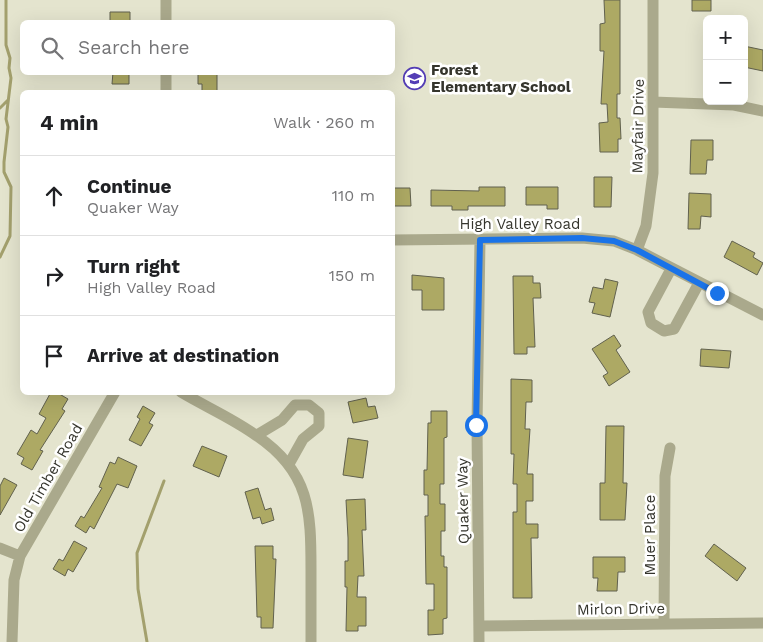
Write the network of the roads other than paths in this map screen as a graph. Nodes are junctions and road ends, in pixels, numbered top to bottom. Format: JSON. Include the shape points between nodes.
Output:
{"nodes":[{"id":1,"x":166,"y":0,"type":"edge"},
{"id":2,"x":653,"y":0,"type":"edge"},
{"id":3,"x":166,"y":20,"type":"edge"},
{"id":4,"x":166,"y":75,"type":"edge"},
{"id":5,"x":166,"y":90,"type":"edge"},
{"id":6,"x":654,"y":102,"type":"junction"},
{"id":7,"x":763,"y":111,"type":"edge"},
{"id":8,"x":395,"y":240,"type":"edge"},
{"id":9,"x":480,"y":240,"type":"junction"},
{"id":10,"x":637,"y":250,"type":"junction"},
{"id":11,"x":671,"y":269,"type":"junction"},
{"id":12,"x":699,"y":283,"type":"junction"},
{"id":13,"x":763,"y":315,"type":"edge"},
{"id":14,"x":113,"y":395,"type":"edge"},
{"id":15,"x":186,"y":395,"type":"edge"},
{"id":16,"x":256,"y":435,"type":"junction"},
{"id":17,"x":670,"y":448,"type":"dead end"},
{"id":18,"x":289,"y":464,"type":"junction"},
{"id":19,"x":0,"y":548,"type":"edge"},
{"id":20,"x":20,"y":556,"type":"junction"},
{"id":21,"x":664,"y":623,"type":"junction"},
{"id":22,"x":763,"y":623,"type":"edge"},
{"id":23,"x":480,"y":626,"type":"junction"},
{"id":24,"x":12,"y":642,"type":"edge"},
{"id":25,"x":311,"y":642,"type":"edge"},
{"id":26,"x":480,"y":642,"type":"edge"}],
"edges":[{"from":1,"to":3,"type":"street"},
{"from":2,"to":6,"type":"street","name":"Mayfair Drive"},
{"from":4,"to":5,"type":"street"},
{"from":6,"to":7,"type":"street","via":[[734,105]]},
{"from":6,"to":10,"type":"street","name":"Mayfair Drive","via":[[653,174],[646,226]]},
{"from":8,"to":9,"type":"street","name":"High Valley Road"},
{"from":9,"to":10,"type":"street","name":"High Valley Road","via":[[601,239]]},
{"from":9,"to":23,"type":"street","name":"Quaker Way","via":[[476,425]]},
{"from":10,"to":11,"type":"street","name":"High Valley Road"},
{"from":11,"to":12,"type":"street","name":"High Valley Road"},
{"from":11,"to":12,"type":"street","via":[[648,312],[651,323],[664,330],[674,329]]},
{"from":12,"to":13,"type":"street","name":"High Valley Road"},
{"from":14,"to":20,"type":"street","name":"Old Timber Road"},
{"from":15,"to":16,"type":"street"},
{"from":16,"to":18,"type":"street"},
{"from":16,"to":18,"type":"street","via":[[282,420],[295,405],[308,405],[319,413],[319,426],[303,438]]},
{"from":17,"to":21,"type":"street","name":"Muer Place","via":[[665,476]]},
{"from":18,"to":25,"type":"street","via":[[305,497],[311,521]]},
{"from":19,"to":20,"type":"street"},
{"from":20,"to":24,"type":"street","name":"Old Timber Road","via":[[14,580]]},
{"from":21,"to":22,"type":"street","name":"Mirlon Drive"},
{"from":21,"to":23,"type":"street","name":"Mirlon Drive"},
{"from":23,"to":26,"type":"street","name":"Quaker Way"}]}
